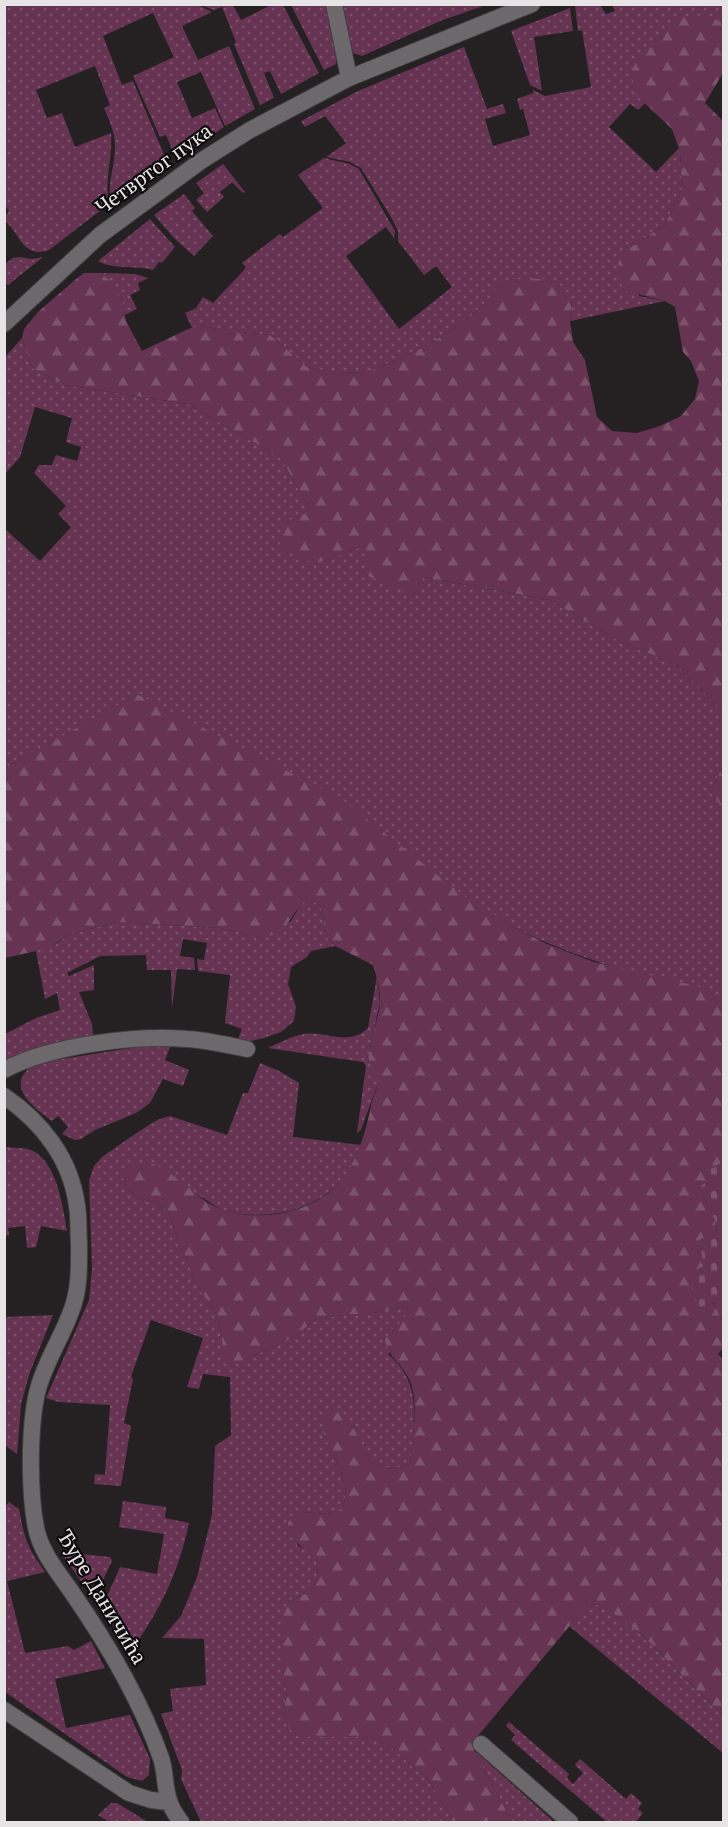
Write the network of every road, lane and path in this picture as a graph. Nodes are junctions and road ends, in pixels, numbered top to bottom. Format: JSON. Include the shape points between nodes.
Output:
{"nodes":[{"id":1,"x":334,"y":4,"type":"edge"},
{"id":2,"x":532,"y":4,"type":"edge"},
{"id":3,"x":349,"y":78,"type":"junction"},
{"id":4,"x":7,"y":315,"type":"edge"},
{"id":5,"x":247,"y":1049,"type":"dead end"},
{"id":6,"x":4,"y":1070,"type":"edge"},
{"id":7,"x":4,"y":1096,"type":"edge"},
{"id":8,"x":4,"y":1710,"type":"edge"},
{"id":9,"x":481,"y":1744,"type":"dead end"},
{"id":10,"x":169,"y":1802,"type":"junction"},
{"id":11,"x":181,"y":1822,"type":"edge"},
{"id":12,"x":570,"y":1822,"type":"edge"}],
"edges":[{"from":1,"to":3,"type":"street"},
{"from":2,"to":3,"type":"street","name":"Четвртог пука"},
{"from":3,"to":4,"type":"street","name":"Четвртог пука","via":[[250,130],[201,161],[100,235]]},
{"from":5,"to":6,"type":"street","via":[[188,1039],[103,1043],[29,1059]]},
{"from":7,"to":10,"type":"street","name":"Ђуре Даничића","via":[[35,1121],[53,1143],[65,1162],[78,1206],[77,1294],[38,1390],[33,1412],[31,1499],[37,1531],[46,1555],[102,1635],[126,1679],[162,1760]]},
{"from":8,"to":10,"type":"street","via":[[129,1793]]},
{"from":9,"to":12,"type":"street"},
{"from":10,"to":11,"type":"street","name":"Ђуре Даничића"}]}
